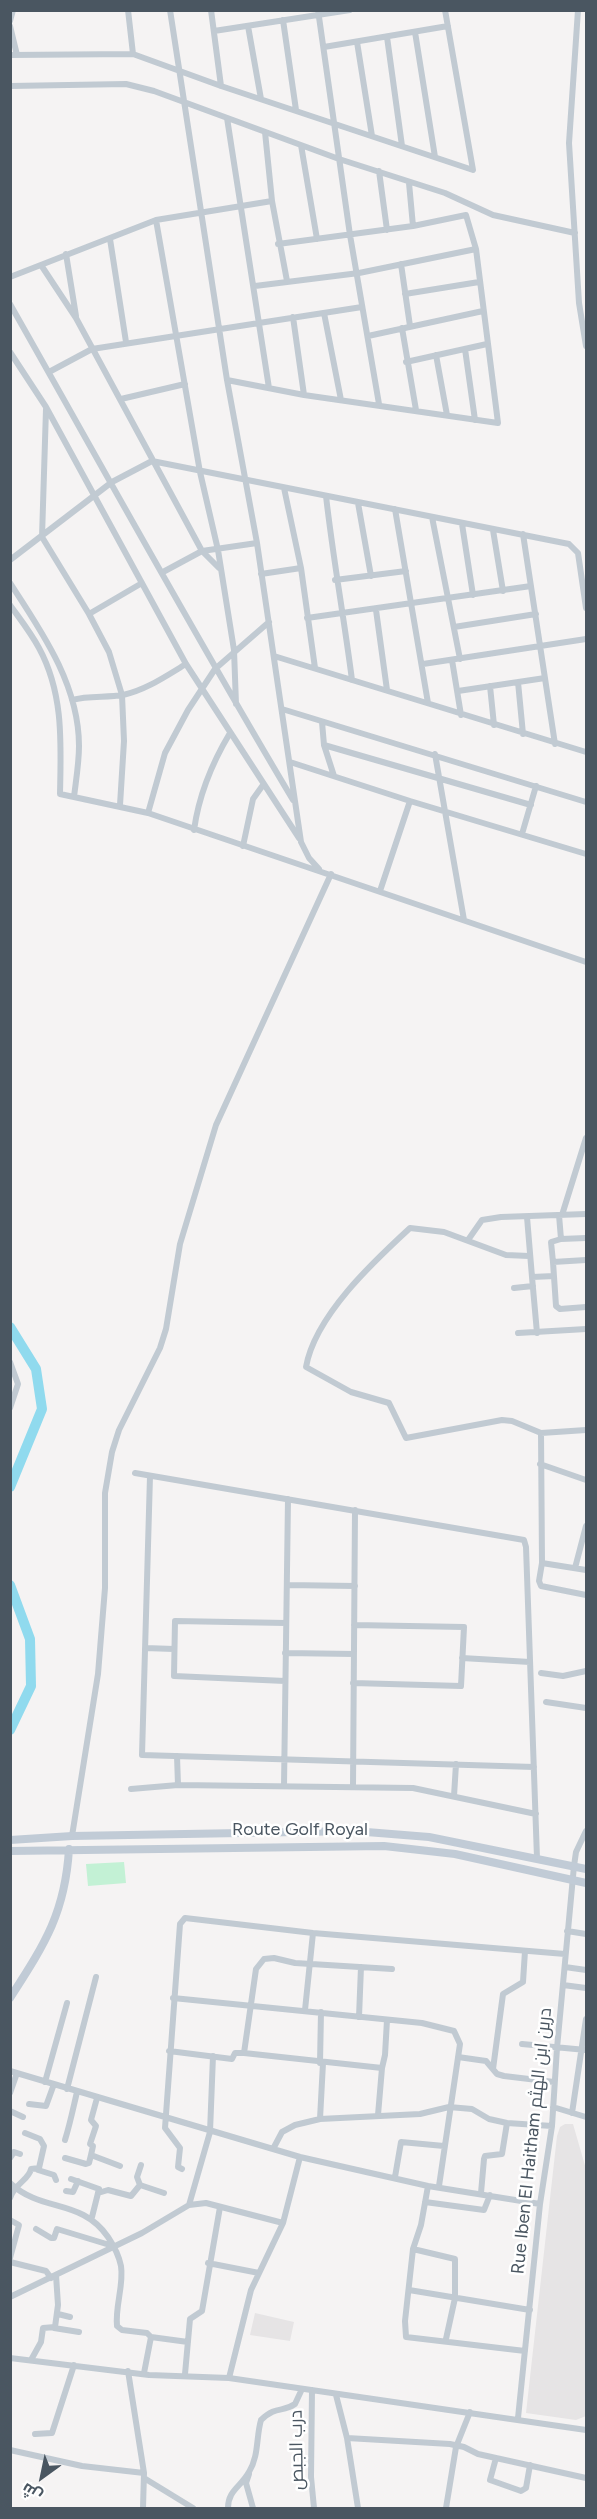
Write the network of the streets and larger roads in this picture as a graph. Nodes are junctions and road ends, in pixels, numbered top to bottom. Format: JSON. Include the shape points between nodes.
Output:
{"nodes":[{"id":1,"x":13,"y":10,"type":"edge"},
{"id":2,"x":128,"y":10,"type":"edge"},
{"id":3,"x":170,"y":10,"type":"edge"},
{"id":4,"x":211,"y":10,"type":"edge"},
{"id":5,"x":350,"y":10,"type":"edge"},
{"id":6,"x":445,"y":10,"type":"edge"},
{"id":7,"x":578,"y":10,"type":"edge"},
{"id":8,"x":319,"y":13,"type":"edge"},
{"id":9,"x":283,"y":20,"type":"junction"},
{"id":10,"x":10,"y":21,"type":"edge"},
{"id":11,"x":10,"y":26,"type":"edge"},
{"id":12,"x":248,"y":26,"type":"junction"},
{"id":13,"x":448,"y":26,"type":"junction"},
{"id":14,"x":214,"y":31,"type":"junction"},
{"id":15,"x":415,"y":32,"type":"junction"},
{"id":16,"x":387,"y":37,"type":"junction"},
{"id":17,"x":357,"y":42,"type":"junction"},
{"id":18,"x":324,"y":47,"type":"junction"},
{"id":19,"x":133,"y":54,"type":"junction"},
{"id":20,"x":14,"y":55,"type":"edge"},
{"id":21,"x":179,"y":71,"type":"junction"},
{"id":22,"x":10,"y":86,"type":"edge"},
{"id":23,"x":221,"y":86,"type":"junction"},
{"id":24,"x":261,"y":99,"type":"junction"},
{"id":25,"x":184,"y":101,"type":"junction"},
{"id":26,"x":296,"y":110,"type":"junction"},
{"id":27,"x":227,"y":118,"type":"junction"},
{"id":28,"x":336,"y":124,"type":"junction"},
{"id":29,"x":265,"y":132,"type":"junction"},
{"id":30,"x":372,"y":136,"type":"junction"},
{"id":31,"x":301,"y":145,"type":"junction"},
{"id":32,"x":402,"y":146,"type":"junction"},
{"id":33,"x":435,"y":157,"type":"junction"},
{"id":34,"x":339,"y":159,"type":"junction"},
{"id":35,"x":379,"y":171,"type":"junction"},
{"id":36,"x":409,"y":183,"type":"junction"},
{"id":37,"x":272,"y":201,"type":"junction"},
{"id":38,"x":241,"y":204,"type":"junction"},
{"id":39,"x":202,"y":213,"type":"junction"},
{"id":40,"x":156,"y":220,"type":"junction"},
{"id":41,"x":413,"y":226,"type":"junction"},
{"id":42,"x":387,"y":230,"type":"junction"},
{"id":43,"x":574,"y":231,"type":"junction"},
{"id":44,"x":350,"y":235,"type":"junction"},
{"id":45,"x":110,"y":239,"type":"junction"},
{"id":46,"x":317,"y":239,"type":"junction"},
{"id":47,"x":279,"y":244,"type":"junction"},
{"id":48,"x":476,"y":249,"type":"junction"},
{"id":49,"x":66,"y":254,"type":"junction"},
{"id":50,"x":400,"y":264,"type":"junction"},
{"id":51,"x":41,"y":265,"type":"junction"},
{"id":52,"x":359,"y":273,"type":"junction"},
{"id":53,"x":10,"y":277,"type":"edge"},
{"id":54,"x":287,"y":281,"type":"junction"},
{"id":55,"x":479,"y":282,"type":"junction"},
{"id":56,"x":255,"y":286,"type":"junction"},
{"id":57,"x":405,"y":294,"type":"junction"},
{"id":58,"x":10,"y":304,"type":"edge"},
{"id":59,"x":362,"y":307,"type":"junction"},
{"id":60,"x":483,"y":311,"type":"junction"},
{"id":61,"x":324,"y":313,"type":"junction"},
{"id":62,"x":293,"y":317,"type":"junction"},
{"id":63,"x":76,"y":318,"type":"junction"},
{"id":64,"x":259,"y":323,"type":"junction"},
{"id":65,"x":410,"y":326,"type":"junction"},
{"id":66,"x":220,"y":328,"type":"junction"},
{"id":67,"x":402,"y":328,"type":"junction"},
{"id":68,"x":178,"y":334,"type":"junction"},
{"id":69,"x":368,"y":336,"type":"junction"},
{"id":70,"x":126,"y":342,"type":"junction"},
{"id":71,"x":487,"y":344,"type":"junction"},
{"id":72,"x":586,"y":346,"type":"edge"},
{"id":73,"x":92,"y":348,"type":"junction"},
{"id":74,"x":465,"y":349,"type":"junction"},
{"id":75,"x":10,"y":351,"type":"edge"},
{"id":76,"x":436,"y":355,"type":"junction"},
{"id":77,"x":406,"y":362,"type":"junction"},
{"id":78,"x":49,"y":372,"type":"junction"},
{"id":79,"x":227,"y":380,"type":"junction"},
{"id":80,"x":185,"y":384,"type":"junction"},
{"id":81,"x":269,"y":388,"type":"junction"},
{"id":82,"x":304,"y":395,"type":"junction"},
{"id":83,"x":121,"y":399,"type":"junction"},
{"id":84,"x":341,"y":400,"type":"junction"},
{"id":85,"x":379,"y":404,"type":"junction"},
{"id":86,"x":46,"y":407,"type":"junction"},
{"id":87,"x":416,"y":410,"type":"junction"},
{"id":88,"x":447,"y":415,"type":"junction"},
{"id":89,"x":475,"y":420,"type":"junction"},
{"id":90,"x":152,"y":461,"type":"junction"},
{"id":91,"x":200,"y":472,"type":"junction"},
{"id":92,"x":245,"y":480,"type":"junction"},
{"id":93,"x":112,"y":482,"type":"junction"},
{"id":94,"x":284,"y":488,"type":"junction"},
{"id":95,"x":96,"y":496,"type":"junction"},
{"id":96,"x":326,"y":496,"type":"junction"},
{"id":97,"x":358,"y":502,"type":"junction"},
{"id":98,"x":394,"y":509,"type":"junction"},
{"id":99,"x":432,"y":517,"type":"junction"},
{"id":100,"x":462,"y":524,"type":"junction"},
{"id":101,"x":493,"y":530,"type":"junction"},
{"id":102,"x":524,"y":534,"type":"junction"},
{"id":103,"x":42,"y":537,"type":"junction"},
{"id":104,"x":257,"y":543,"type":"junction"},
{"id":105,"x":218,"y":550,"type":"junction"},
{"id":106,"x":202,"y":551,"type":"junction"},
{"id":107,"x":10,"y":560,"type":"edge"},
{"id":108,"x":219,"y":568,"type":"junction"},
{"id":109,"x":301,"y":568,"type":"junction"},
{"id":110,"x":406,"y":571,"type":"junction"},
{"id":111,"x":163,"y":572,"type":"junction"},
{"id":112,"x":261,"y":574,"type":"junction"},
{"id":113,"x":371,"y":576,"type":"junction"},
{"id":114,"x":335,"y":580,"type":"junction"},
{"id":115,"x":10,"y":583,"type":"edge"},
{"id":116,"x":142,"y":583,"type":"junction"},
{"id":117,"x":531,"y":586,"type":"junction"},
{"id":118,"x":503,"y":591,"type":"junction"},
{"id":119,"x":473,"y":595,"type":"junction"},
{"id":120,"x":449,"y":599,"type":"junction"},
{"id":121,"x":411,"y":603,"type":"junction"},
{"id":122,"x":10,"y":605,"type":"edge"},
{"id":123,"x":586,"y":608,"type":"edge"},
{"id":124,"x":376,"y":610,"type":"junction"},
{"id":125,"x":89,"y":614,"type":"junction"},
{"id":126,"x":344,"y":614,"type":"junction"},
{"id":127,"x":536,"y":614,"type":"junction"},
{"id":128,"x":307,"y":618,"type":"junction"},
{"id":129,"x":269,"y":622,"type":"junction"},
{"id":130,"x":454,"y":627,"type":"junction"},
{"id":131,"x":586,"y":639,"type":"edge"},
{"id":132,"x":541,"y":648,"type":"junction"},
{"id":133,"x":234,"y":650,"type":"junction"},
{"id":134,"x":274,"y":656,"type":"junction"},
{"id":135,"x":460,"y":659,"type":"junction"},
{"id":136,"x":452,"y":660,"type":"junction"},
{"id":137,"x":186,"y":664,"type":"junction"},
{"id":138,"x":423,"y":664,"type":"junction"},
{"id":139,"x":315,"y":668,"type":"junction"},
{"id":140,"x":214,"y":669,"type":"junction"},
{"id":141,"x":545,"y":678,"type":"junction"},
{"id":142,"x":352,"y":680,"type":"junction"},
{"id":143,"x":518,"y":682,"type":"junction"},
{"id":144,"x":490,"y":686,"type":"junction"},
{"id":145,"x":203,"y":688,"type":"junction"},
{"id":146,"x":387,"y":690,"type":"junction"},
{"id":147,"x":458,"y":691,"type":"junction"},
{"id":148,"x":122,"y":695,"type":"junction"},
{"id":149,"x":72,"y":700,"type":"junction"},
{"id":150,"x":428,"y":703,"type":"junction"},
{"id":151,"x":236,"y":705,"type":"junction"},
{"id":152,"x":282,"y":709,"type":"junction"},
{"id":153,"x":461,"y":715,"type":"junction"},
{"id":154,"x":322,"y":722,"type":"junction"},
{"id":155,"x":494,"y":725,"type":"junction"},
{"id":156,"x":230,"y":733,"type":"junction"},
{"id":157,"x":523,"y":734,"type":"junction"},
{"id":158,"x":555,"y":744,"type":"junction"},
{"id":159,"x":324,"y":745,"type":"junction"},
{"id":160,"x":586,"y":752,"type":"edge"},
{"id":161,"x":435,"y":754,"type":"junction"},
{"id":162,"x":290,"y":762,"type":"junction"},
{"id":163,"x":334,"y":776,"type":"junction"},
{"id":164,"x":438,"y":778,"type":"junction"},
{"id":165,"x":263,"y":785,"type":"junction"},
{"id":166,"x":536,"y":786,"type":"junction"},
{"id":167,"x":74,"y":797,"type":"junction"},
{"id":168,"x":410,"y":801,"type":"junction"},
{"id":169,"x":586,"y":802,"type":"edge"},
{"id":170,"x":295,"y":803,"type":"junction"},
{"id":171,"x":120,"y":805,"type":"junction"},
{"id":172,"x":531,"y":805,"type":"junction"},
{"id":173,"x":445,"y":811,"type":"junction"},
{"id":174,"x":148,"y":813,"type":"junction"},
{"id":175,"x":194,"y":830,"type":"junction"},
{"id":176,"x":522,"y":834,"type":"junction"},
{"id":177,"x":301,"y":842,"type":"junction"},
{"id":178,"x":243,"y":846,"type":"junction"},
{"id":179,"x":586,"y":854,"type":"edge"},
{"id":180,"x":319,"y":869,"type":"junction"},
{"id":181,"x":331,"y":874,"type":"junction"},
{"id":182,"x":380,"y":891,"type":"junction"},
{"id":183,"x":464,"y":920,"type":"junction"},
{"id":184,"x":586,"y":962,"type":"edge"},
{"id":185,"x":586,"y":1138,"type":"edge"},
{"id":186,"x":586,"y":1214,"type":"edge"},
{"id":187,"x":561,"y":1215,"type":"junction"},
{"id":188,"x":527,"y":1217,"type":"junction"},
{"id":189,"x":586,"y":1238,"type":"edge"},
{"id":190,"x":561,"y":1239,"type":"junction"},
{"id":191,"x":468,"y":1240,"type":"junction"},
{"id":192,"x":529,"y":1256,"type":"junction"},
{"id":193,"x":586,"y":1260,"type":"edge"},
{"id":194,"x":553,"y":1262,"type":"junction"},
{"id":195,"x":554,"y":1275,"type":"junction"},
{"id":196,"x":532,"y":1277,"type":"junction"},
{"id":197,"x":533,"y":1286,"type":"junction"},
{"id":198,"x":514,"y":1288,"type":"dead end"},
{"id":199,"x":586,"y":1307,"type":"edge"},
{"id":200,"x":586,"y":1329,"type":"edge"},
{"id":201,"x":518,"y":1333,"type":"dead end"},
{"id":202,"x":537,"y":1333,"type":"junction"},
{"id":203,"x":10,"y":1362,"type":"edge"},
{"id":204,"x":10,"y":1408,"type":"edge"},
{"id":205,"x":586,"y":1430,"type":"edge"},
{"id":206,"x":541,"y":1433,"type":"junction"},
{"id":207,"x":540,"y":1464,"type":"junction"},
{"id":208,"x":135,"y":1473,"type":"dead end"},
{"id":209,"x":150,"y":1476,"type":"junction"},
{"id":210,"x":586,"y":1480,"type":"edge"},
{"id":211,"x":288,"y":1499,"type":"junction"},
{"id":212,"x":356,"y":1510,"type":"junction"},
{"id":213,"x":586,"y":1526,"type":"edge"},
{"id":214,"x":542,"y":1563,"type":"junction"},
{"id":215,"x":574,"y":1568,"type":"junction"},
{"id":216,"x":586,"y":1570,"type":"edge"},
{"id":217,"x":287,"y":1585,"type":"junction"},
{"id":218,"x":355,"y":1587,"type":"junction"},
{"id":219,"x":586,"y":1595,"type":"edge"},
{"id":220,"x":286,"y":1623,"type":"junction"},
{"id":221,"x":354,"y":1625,"type":"junction"},
{"id":222,"x":145,"y":1648,"type":"junction"},
{"id":223,"x":174,"y":1649,"type":"junction"},
{"id":224,"x":285,"y":1653,"type":"junction"},
{"id":225,"x":354,"y":1654,"type":"junction"},
{"id":226,"x":462,"y":1658,"type":"junction"},
{"id":227,"x":530,"y":1662,"type":"junction"},
{"id":228,"x":586,"y":1671,"type":"edge"},
{"id":229,"x":541,"y":1673,"type":"dead end"},
{"id":230,"x":285,"y":1681,"type":"junction"},
{"id":231,"x":353,"y":1683,"type":"junction"},
{"id":232,"x":546,"y":1702,"type":"dead end"},
{"id":233,"x":586,"y":1708,"type":"edge"},
{"id":234,"x":177,"y":1756,"type":"junction"},
{"id":235,"x":284,"y":1759,"type":"junction"},
{"id":236,"x":352,"y":1761,"type":"junction"},
{"id":237,"x":456,"y":1764,"type":"junction"},
{"id":238,"x":534,"y":1767,"type":"junction"},
{"id":239,"x":178,"y":1785,"type":"junction"},
{"id":240,"x":284,"y":1786,"type":"junction"},
{"id":241,"x":353,"y":1787,"type":"junction"},
{"id":242,"x":130,"y":1789,"type":"dead end"},
{"id":243,"x":454,"y":1796,"type":"junction"},
{"id":244,"x":536,"y":1814,"type":"junction"},
{"id":245,"x":586,"y":1831,"type":"edge"},
{"id":246,"x":72,"y":1836,"type":"junction"},
{"id":247,"x":10,"y":1840,"type":"edge"},
{"id":248,"x":69,"y":1849,"type":"junction"},
{"id":249,"x":10,"y":1851,"type":"edge"},
{"id":250,"x":537,"y":1858,"type":"junction"},
{"id":251,"x":574,"y":1866,"type":"junction"},
{"id":252,"x":586,"y":1869,"type":"edge"},
{"id":253,"x":574,"y":1880,"type":"junction"},
{"id":254,"x":586,"y":1883,"type":"edge"},
{"id":255,"x":567,"y":1931,"type":"junction"},
{"id":256,"x":313,"y":1933,"type":"junction"},
{"id":257,"x":586,"y":1934,"type":"edge"},
{"id":258,"x":525,"y":1951,"type":"junction"},
{"id":259,"x":565,"y":1954,"type":"junction"},
{"id":260,"x":309,"y":1963,"type":"junction"},
{"id":261,"x":361,"y":1967,"type":"junction"},
{"id":262,"x":565,"y":1967,"type":"junction"},
{"id":263,"x":392,"y":1969,"type":"dead end"},
{"id":264,"x":586,"y":1970,"type":"edge"},
{"id":265,"x":96,"y":1977,"type":"dead end"},
{"id":266,"x":563,"y":1985,"type":"junction"},
{"id":267,"x":586,"y":1988,"type":"edge"},
{"id":268,"x":10,"y":1998,"type":"edge"},
{"id":269,"x":173,"y":1998,"type":"junction"},
{"id":270,"x":67,"y":2003,"type":"dead end"},
{"id":271,"x":251,"y":2006,"type":"junction"},
{"id":272,"x":305,"y":2010,"type":"junction"},
{"id":273,"x":321,"y":2012,"type":"junction"},
{"id":274,"x":359,"y":2017,"type":"junction"},
{"id":275,"x":586,"y":2019,"type":"edge"},
{"id":276,"x":387,"y":2020,"type":"junction"},
{"id":277,"x":522,"y":2044,"type":"dead end"},
{"id":278,"x":556,"y":2048,"type":"junction"},
{"id":279,"x":584,"y":2050,"type":"edge"},
{"id":280,"x":169,"y":2051,"type":"junction"},
{"id":281,"x":244,"y":2053,"type":"junction"},
{"id":282,"x":213,"y":2056,"type":"junction"},
{"id":283,"x":458,"y":2057,"type":"junction"},
{"id":284,"x":321,"y":2063,"type":"junction"},
{"id":285,"x":381,"y":2068,"type":"junction"},
{"id":286,"x":492,"y":2069,"type":"junction"},
{"id":287,"x":14,"y":2072,"type":"edge"},
{"id":288,"x":45,"y":2082,"type":"junction"},
{"id":289,"x":554,"y":2082,"type":"junction"},
{"id":290,"x":54,"y":2085,"type":"junction"},
{"id":291,"x":67,"y":2089,"type":"junction"},
{"id":292,"x":77,"y":2092,"type":"junction"},
{"id":293,"x":10,"y":2093,"type":"edge"},
{"id":294,"x":97,"y":2098,"type":"junction"},
{"id":295,"x":29,"y":2104,"type":"dead end"},
{"id":296,"x":554,"y":2107,"type":"junction"},
{"id":297,"x":449,"y":2108,"type":"junction"},
{"id":298,"x":10,"y":2111,"type":"edge"},
{"id":299,"x":572,"y":2113,"type":"junction"},
{"id":300,"x":378,"y":2115,"type":"junction"},
{"id":301,"x":23,"y":2117,"type":"dead end"},
{"id":302,"x":586,"y":2117,"type":"edge"},
{"id":303,"x":165,"y":2119,"type":"junction"},
{"id":304,"x":320,"y":2119,"type":"junction"},
{"id":305,"x":507,"y":2123,"type":"junction"},
{"id":306,"x":552,"y":2126,"type":"junction"},
{"id":307,"x":210,"y":2132,"type":"junction"},
{"id":308,"x":25,"y":2133,"type":"dead end"},
{"id":309,"x":65,"y":2140,"type":"dead end"},
{"id":310,"x":444,"y":2146,"type":"junction"},
{"id":311,"x":273,"y":2149,"type":"junction"},
{"id":312,"x":20,"y":2154,"type":"dead end"},
{"id":313,"x":91,"y":2155,"type":"junction"},
{"id":314,"x":300,"y":2157,"type":"junction"},
{"id":315,"x":10,"y":2158,"type":"edge"},
{"id":316,"x":65,"y":2158,"type":"dead end"},
{"id":317,"x":141,"y":2165,"type":"dead end"},
{"id":318,"x":120,"y":2166,"type":"dead end"},
{"id":319,"x":182,"y":2169,"type":"dead end"},
{"id":320,"x":38,"y":2170,"type":"junction"},
{"id":321,"x":395,"y":2177,"type":"junction"},
{"id":322,"x":56,"y":2180,"type":"dead end"},
{"id":323,"x":12,"y":2184,"type":"edge"},
{"id":324,"x":140,"y":2186,"type":"junction"},
{"id":325,"x":428,"y":2186,"type":"junction"},
{"id":326,"x":439,"y":2186,"type":"junction"},
{"id":327,"x":66,"y":2191,"type":"dead end"},
{"id":328,"x":98,"y":2193,"type":"junction"},
{"id":329,"x":164,"y":2193,"type":"dead end"},
{"id":330,"x":481,"y":2193,"type":"junction"},
{"id":331,"x":490,"y":2195,"type":"junction"},
{"id":332,"x":10,"y":2198,"type":"edge"},
{"id":333,"x":425,"y":2202,"type":"junction"},
{"id":334,"x":540,"y":2204,"type":"junction"},
{"id":335,"x":189,"y":2205,"type":"junction"},
{"id":336,"x":220,"y":2207,"type":"junction"},
{"id":337,"x":92,"y":2217,"type":"junction"},
{"id":338,"x":10,"y":2220,"type":"edge"},
{"id":339,"x":283,"y":2223,"type":"junction"},
{"id":340,"x":36,"y":2229,"type":"dead end"},
{"id":341,"x":114,"y":2246,"type":"junction"},
{"id":342,"x":413,"y":2249,"type":"junction"},
{"id":343,"x":10,"y":2260,"type":"edge"},
{"id":344,"x":208,"y":2263,"type":"junction"},
{"id":345,"x":259,"y":2273,"type":"junction"},
{"id":346,"x":54,"y":2277,"type":"junction"},
{"id":347,"x":409,"y":2290,"type":"junction"},
{"id":348,"x":10,"y":2297,"type":"edge"},
{"id":349,"x":456,"y":2298,"type":"junction"},
{"id":350,"x":530,"y":2310,"type":"junction"},
{"id":351,"x":58,"y":2314,"type":"junction"},
{"id":352,"x":69,"y":2317,"type":"dead end"},
{"id":353,"x":54,"y":2328,"type":"junction"},
{"id":354,"x":79,"y":2332,"type":"dead end"},
{"id":355,"x":151,"y":2337,"type":"junction"},
{"id":356,"x":446,"y":2340,"type":"junction"},
{"id":357,"x":188,"y":2342,"type":"junction"},
{"id":358,"x":525,"y":2350,"type":"junction"},
{"id":359,"x":10,"y":2358,"type":"edge"},
{"id":360,"x":31,"y":2360,"type":"junction"},
{"id":361,"x":74,"y":2365,"type":"junction"},
{"id":362,"x":128,"y":2372,"type":"junction"},
{"id":363,"x":144,"y":2373,"type":"junction"},
{"id":364,"x":185,"y":2374,"type":"junction"},
{"id":365,"x":229,"y":2378,"type":"junction"},
{"id":366,"x":302,"y":2389,"type":"junction"},
{"id":367,"x":312,"y":2390,"type":"junction"},
{"id":368,"x":336,"y":2395,"type":"junction"},
{"id":369,"x":470,"y":2412,"type":"junction"},
{"id":370,"x":518,"y":2418,"type":"junction"},
{"id":371,"x":586,"y":2430,"type":"edge"},
{"id":372,"x":35,"y":2434,"type":"dead end"},
{"id":373,"x":347,"y":2438,"type":"junction"},
{"id":374,"x":456,"y":2447,"type":"junction"},
{"id":375,"x":10,"y":2450,"type":"edge"},
{"id":376,"x":496,"y":2458,"type":"junction"},
{"id":377,"x":530,"y":2465,"type":"junction"},
{"id":378,"x":249,"y":2474,"type":"junction"},
{"id":379,"x":144,"y":2476,"type":"junction"},
{"id":380,"x":586,"y":2478,"type":"edge"},
{"id":381,"x":143,"y":2508,"type":"edge"},
{"id":382,"x":193,"y":2508,"type":"edge"},
{"id":383,"x":228,"y":2508,"type":"edge"},
{"id":384,"x":254,"y":2508,"type":"edge"},
{"id":385,"x":314,"y":2508,"type":"edge"},
{"id":386,"x":358,"y":2508,"type":"edge"},
{"id":387,"x":446,"y":2508,"type":"edge"}],
"edges":[{"from":1,"to":10,"type":"street"},
{"from":2,"to":19,"type":"street"},
{"from":3,"to":21,"type":"street"},
{"from":4,"to":14,"type":"street"},
{"from":5,"to":8,"type":"street"},
{"from":6,"to":13,"type":"street"},
{"from":7,"to":43,"type":"street","via":[[569,143]]},
{"from":8,"to":9,"type":"street"},
{"from":8,"to":18,"type":"street"},
{"from":9,"to":12,"type":"street"},
{"from":9,"to":26,"type":"street"},
{"from":11,"to":20,"type":"street"},
{"from":12,"to":14,"type":"street"},
{"from":12,"to":24,"type":"street"},
{"from":13,"to":15,"type":"street"},
{"from":13,"to":33,"type":"street","via":[[473,170]]},
{"from":14,"to":23,"type":"street"},
{"from":15,"to":16,"type":"street"},
{"from":15,"to":33,"type":"street"},
{"from":16,"to":17,"type":"street"},
{"from":16,"to":32,"type":"street"},
{"from":17,"to":18,"type":"street"},
{"from":17,"to":30,"type":"street"},
{"from":18,"to":28,"type":"street"},
{"from":19,"to":20,"type":"street"},
{"from":19,"to":21,"type":"street"},
{"from":21,"to":23,"type":"street"},
{"from":21,"to":25,"type":"street"},
{"from":22,"to":25,"type":"street","via":[[126,84]]},
{"from":23,"to":24,"type":"street"},
{"from":24,"to":26,"type":"street"},
{"from":25,"to":27,"type":"street"},
{"from":25,"to":39,"type":"street"},
{"from":26,"to":28,"type":"street"},
{"from":27,"to":29,"type":"street"},
{"from":27,"to":38,"type":"street"},
{"from":28,"to":30,"type":"street"},
{"from":28,"to":34,"type":"street"},
{"from":29,"to":31,"type":"street"},
{"from":29,"to":37,"type":"street"},
{"from":30,"to":32,"type":"street"},
{"from":31,"to":34,"type":"street"},
{"from":31,"to":46,"type":"street"},
{"from":32,"to":33,"type":"street"},
{"from":34,"to":35,"type":"street"},
{"from":34,"to":44,"type":"street"},
{"from":35,"to":36,"type":"street"},
{"from":35,"to":42,"type":"street"},
{"from":36,"to":41,"type":"street"},
{"from":36,"to":43,"type":"street","via":[[445,193],[494,215]]},
{"from":37,"to":38,"type":"street"},
{"from":37,"to":47,"type":"street"},
{"from":38,"to":39,"type":"street"},
{"from":38,"to":56,"type":"street"},
{"from":39,"to":40,"type":"street"},
{"from":39,"to":66,"type":"street"},
{"from":40,"to":45,"type":"street"},
{"from":40,"to":68,"type":"street"},
{"from":41,"to":42,"type":"street"},
{"from":41,"to":48,"type":"street","via":[[466,215]]},
{"from":42,"to":44,"type":"street"},
{"from":43,"to":72,"type":"street"},
{"from":44,"to":46,"type":"street"},
{"from":44,"to":52,"type":"street"},
{"from":45,"to":49,"type":"street"},
{"from":45,"to":70,"type":"street"},
{"from":46,"to":47,"type":"street"},
{"from":47,"to":54,"type":"street"},
{"from":48,"to":50,"type":"street"},
{"from":48,"to":55,"type":"street"},
{"from":49,"to":51,"type":"street"},
{"from":49,"to":63,"type":"street"},
{"from":50,"to":52,"type":"street"},
{"from":50,"to":57,"type":"street"},
{"from":51,"to":53,"type":"street"},
{"from":51,"to":63,"type":"street"},
{"from":52,"to":54,"type":"street"},
{"from":52,"to":59,"type":"street"},
{"from":54,"to":56,"type":"street"},
{"from":55,"to":57,"type":"street"},
{"from":55,"to":60,"type":"street"},
{"from":56,"to":64,"type":"street"},
{"from":57,"to":65,"type":"street"},
{"from":58,"to":78,"type":"street"},
{"from":59,"to":61,"type":"street"},
{"from":59,"to":69,"type":"street"},
{"from":60,"to":65,"type":"street"},
{"from":60,"to":71,"type":"street"},
{"from":61,"to":62,"type":"street"},
{"from":61,"to":84,"type":"street"},
{"from":62,"to":64,"type":"street"},
{"from":62,"to":82,"type":"street"},
{"from":63,"to":73,"type":"street"},
{"from":64,"to":66,"type":"street"},
{"from":64,"to":81,"type":"street"},
{"from":65,"to":67,"type":"street"},
{"from":66,"to":68,"type":"street"},
{"from":66,"to":79,"type":"street"},
{"from":67,"to":69,"type":"street"},
{"from":67,"to":77,"type":"street"},
{"from":68,"to":70,"type":"street"},
{"from":68,"to":80,"type":"street"},
{"from":69,"to":85,"type":"street"},
{"from":70,"to":73,"type":"street"},
{"from":71,"to":74,"type":"street"},
{"from":71,"to":89,"type":"street","via":[[498,423]]},
{"from":73,"to":78,"type":"street"},
{"from":73,"to":83,"type":"street"},
{"from":74,"to":76,"type":"street"},
{"from":74,"to":89,"type":"street"},
{"from":75,"to":86,"type":"street"},
{"from":76,"to":77,"type":"street"},
{"from":76,"to":88,"type":"street"},
{"from":77,"to":87,"type":"street"},
{"from":78,"to":93,"type":"street"},
{"from":79,"to":81,"type":"street"},
{"from":79,"to":92,"type":"street"},
{"from":80,"to":83,"type":"street"},
{"from":80,"to":91,"type":"street"},
{"from":81,"to":82,"type":"street"},
{"from":82,"to":84,"type":"street"},
{"from":83,"to":90,"type":"street"},
{"from":84,"to":85,"type":"street"},
{"from":85,"to":87,"type":"street"},
{"from":86,"to":95,"type":"street"},
{"from":86,"to":103,"type":"street"},
{"from":87,"to":88,"type":"street"},
{"from":88,"to":89,"type":"street"},
{"from":90,"to":91,"type":"street"},
{"from":90,"to":93,"type":"street"},
{"from":90,"to":106,"type":"street"},
{"from":91,"to":92,"type":"street"},
{"from":91,"to":105,"type":"street"},
{"from":92,"to":94,"type":"street"},
{"from":92,"to":104,"type":"street"},
{"from":93,"to":95,"type":"street"},
{"from":93,"to":111,"type":"street"},
{"from":94,"to":96,"type":"street"},
{"from":94,"to":109,"type":"street"},
{"from":95,"to":103,"type":"street"},
{"from":95,"to":116,"type":"street"},
{"from":96,"to":97,"type":"street"},
{"from":96,"to":114,"type":"street"},
{"from":97,"to":98,"type":"street"},
{"from":97,"to":113,"type":"street"},
{"from":98,"to":99,"type":"street"},
{"from":98,"to":110,"type":"street"},
{"from":99,"to":100,"type":"street"},
{"from":99,"to":120,"type":"street"},
{"from":100,"to":101,"type":"street"},
{"from":100,"to":119,"type":"street"},
{"from":101,"to":102,"type":"street"},
{"from":101,"to":118,"type":"street"},
{"from":102,"to":117,"type":"street"},
{"from":102,"to":123,"type":"street","via":[[574,547]]},
{"from":103,"to":107,"type":"street"},
{"from":103,"to":125,"type":"street"},
{"from":104,"to":105,"type":"street"},
{"from":104,"to":112,"type":"street"},
{"from":105,"to":106,"type":"street"},
{"from":105,"to":108,"type":"street"},
{"from":106,"to":108,"type":"street"},
{"from":106,"to":111,"type":"street"},
{"from":108,"to":133,"type":"street"},
{"from":109,"to":112,"type":"street"},
{"from":109,"to":128,"type":"street"},
{"from":110,"to":113,"type":"street"},
{"from":110,"to":121,"type":"street"},
{"from":111,"to":140,"type":"street"},
{"from":112,"to":129,"type":"street"},
{"from":113,"to":114,"type":"street"},
{"from":114,"to":126,"type":"street"},
{"from":115,"to":149,"type":"street","via":[[47,641]]},
{"from":116,"to":125,"type":"street"},
{"from":116,"to":137,"type":"street"},
{"from":117,"to":118,"type":"street"},
{"from":117,"to":127,"type":"street"},
{"from":118,"to":119,"type":"street"},
{"from":119,"to":120,"type":"street"},
{"from":120,"to":121,"type":"street"},
{"from":120,"to":130,"type":"street"},
{"from":121,"to":124,"type":"street"},
{"from":121,"to":138,"type":"street"},
{"from":122,"to":167,"type":"street","via":[[40,649],[58,700],[62,731],[60,794]]},
{"from":124,"to":126,"type":"street"},
{"from":124,"to":146,"type":"street"},
{"from":125,"to":148,"type":"street","via":[[109,652]]},
{"from":126,"to":128,"type":"street"},
{"from":126,"to":142,"type":"street"},
{"from":127,"to":130,"type":"street"},
{"from":127,"to":132,"type":"street"},
{"from":128,"to":139,"type":"street"},
{"from":129,"to":133,"type":"street"},
{"from":129,"to":134,"type":"street"},
{"from":130,"to":135,"type":"street"},
{"from":131,"to":132,"type":"street"},
{"from":132,"to":135,"type":"street"},
{"from":132,"to":141,"type":"street"},
{"from":133,"to":140,"type":"street"},
{"from":133,"to":151,"type":"street"},
{"from":134,"to":139,"type":"street"},
{"from":134,"to":152,"type":"street"},
{"from":135,"to":136,"type":"street"},
{"from":136,"to":138,"type":"street"},
{"from":136,"to":147,"type":"street"},
{"from":137,"to":145,"type":"street"},
{"from":137,"to":148,"type":"street","via":[[145,688]]},
{"from":138,"to":150,"type":"street"},
{"from":139,"to":142,"type":"street"},
{"from":140,"to":145,"type":"street"},
{"from":140,"to":151,"type":"street"},
{"from":141,"to":143,"type":"street"},
{"from":141,"to":158,"type":"street"},
{"from":142,"to":146,"type":"street"},
{"from":143,"to":144,"type":"street"},
{"from":143,"to":157,"type":"street"},
{"from":144,"to":147,"type":"street"},
{"from":144,"to":155,"type":"street"},
{"from":145,"to":156,"type":"street"},
{"from":145,"to":174,"type":"street","via":[[165,753]]},
{"from":146,"to":150,"type":"street"},
{"from":147,"to":153,"type":"street"},
{"from":148,"to":149,"type":"street"},
{"from":148,"to":171,"type":"street"},
{"from":149,"to":167,"type":"street","via":[[79,746]]},
{"from":150,"to":153,"type":"street"},
{"from":151,"to":170,"type":"street"},
{"from":152,"to":154,"type":"street"},
{"from":152,"to":162,"type":"street"},
{"from":153,"to":155,"type":"street"},
{"from":154,"to":159,"type":"street"},
{"from":154,"to":161,"type":"street"},
{"from":155,"to":157,"type":"street"},
{"from":156,"to":165,"type":"street"},
{"from":156,"to":175,"type":"street","via":[[204,786]]},
{"from":157,"to":158,"type":"street"},
{"from":158,"to":160,"type":"street"},
{"from":159,"to":163,"type":"street"},
{"from":159,"to":164,"type":"street"},
{"from":161,"to":164,"type":"street"},
{"from":161,"to":166,"type":"street"},
{"from":162,"to":163,"type":"street"},
{"from":162,"to":170,"type":"street"},
{"from":163,"to":168,"type":"street"},
{"from":164,"to":172,"type":"street"},
{"from":164,"to":173,"type":"street"},
{"from":165,"to":177,"type":"street"},
{"from":165,"to":178,"type":"street","via":[[253,799]]},
{"from":166,"to":169,"type":"street"},
{"from":166,"to":172,"type":"street"},
{"from":167,"to":171,"type":"street"},
{"from":168,"to":173,"type":"street"},
{"from":168,"to":182,"type":"street"},
{"from":170,"to":177,"type":"street"},
{"from":171,"to":174,"type":"street"},
{"from":172,"to":176,"type":"street"},
{"from":173,"to":176,"type":"street"},
{"from":173,"to":183,"type":"street"},
{"from":174,"to":175,"type":"street"},
{"from":175,"to":178,"type":"street"},
{"from":176,"to":179,"type":"street"},
{"from":177,"to":180,"type":"street"},
{"from":178,"to":180,"type":"street"},
{"from":180,"to":181,"type":"street"},
{"from":181,"to":182,"type":"street"},
{"from":181,"to":246,"type":"street","via":[[216,1125],[180,1244],[166,1329],[112,1452],[105,1493],[105,1588],[99,1664]]},
{"from":182,"to":183,"type":"street"},
{"from":183,"to":184,"type":"street"},
{"from":185,"to":187,"type":"street"},
{"from":186,"to":187,"type":"street"},
{"from":187,"to":188,"type":"street"},
{"from":187,"to":190,"type":"street"},
{"from":188,"to":191,"type":"street","via":[[482,1220]]},
{"from":188,"to":192,"type":"street"},
{"from":189,"to":190,"type":"street"},
{"from":190,"to":194,"type":"street","via":[[551,1242]]},
{"from":191,"to":192,"type":"street","via":[[506,1255]]},
{"from":191,"to":206,"type":"street","via":[[421,1227],[410,1228],[360,1277],[333,1313],[313,1343],[306,1367],[351,1392],[387,1401],[406,1438],[502,1420]]},
{"from":192,"to":196,"type":"street"},
{"from":193,"to":194,"type":"street"},
{"from":194,"to":195,"type":"street"},
{"from":195,"to":196,"type":"street"},
{"from":195,"to":199,"type":"street","via":[[557,1307]]},
{"from":196,"to":197,"type":"street"},
{"from":197,"to":198,"type":"street"},
{"from":197,"to":202,"type":"street"},
{"from":200,"to":202,"type":"street"},
{"from":201,"to":202,"type":"street"},
{"from":203,"to":204,"type":"street","via":[[18,1384]]},
{"from":205,"to":206,"type":"street"},
{"from":206,"to":207,"type":"street"},
{"from":207,"to":210,"type":"street"},
{"from":207,"to":214,"type":"street"},
{"from":208,"to":209,"type":"street"},
{"from":209,"to":211,"type":"street"},
{"from":209,"to":222,"type":"street"},
{"from":211,"to":212,"type":"street"},
{"from":211,"to":217,"type":"street"},
{"from":212,"to":218,"type":"street"},
{"from":212,"to":227,"type":"street","via":[[524,1540]]},
{"from":213,"to":215,"type":"street"},
{"from":214,"to":215,"type":"street"},
{"from":214,"to":219,"type":"street","via":[[541,1586]]},
{"from":215,"to":216,"type":"street"},
{"from":217,"to":218,"type":"street"},
{"from":217,"to":220,"type":"street"},
{"from":218,"to":221,"type":"street"},
{"from":220,"to":223,"type":"street","via":[[175,1621]]},
{"from":220,"to":224,"type":"street"},
{"from":221,"to":225,"type":"street"},
{"from":221,"to":226,"type":"street","via":[[464,1627]]},
{"from":222,"to":223,"type":"street"},
{"from":222,"to":234,"type":"street","via":[[142,1755]]},
{"from":223,"to":230,"type":"street","via":[[174,1676]]},
{"from":224,"to":225,"type":"street"},
{"from":224,"to":230,"type":"street"},
{"from":225,"to":231,"type":"street"},
{"from":226,"to":227,"type":"street"},
{"from":226,"to":231,"type":"street","via":[[461,1686]]},
{"from":227,"to":238,"type":"street"},
{"from":228,"to":229,"type":"street","via":[[563,1676]]},
{"from":230,"to":235,"type":"street"},
{"from":231,"to":236,"type":"street"},
{"from":232,"to":233,"type":"street"},
{"from":234,"to":235,"type":"street"},
{"from":234,"to":239,"type":"street"},
{"from":235,"to":236,"type":"street"},
{"from":235,"to":240,"type":"street"},
{"from":236,"to":237,"type":"street"},
{"from":236,"to":241,"type":"street"},
{"from":237,"to":238,"type":"street"},
{"from":237,"to":243,"type":"street"},
{"from":238,"to":244,"type":"street"},
{"from":239,"to":240,"type":"street"},
{"from":239,"to":242,"type":"street"},
{"from":240,"to":241,"type":"street"},
{"from":241,"to":243,"type":"street","via":[[413,1788]]},
{"from":243,"to":244,"type":"street"},
{"from":244,"to":250,"type":"street"},
{"from":245,"to":251,"type":"street","name":"Rue Iben El Haitham دربن ابن الهثم"},
{"from":246,"to":247,"type":"street","name":"Route Golf Royal"},
{"from":246,"to":250,"type":"street","name":"Route Golf Royal","via":[[354,1832],[429,1837]]},
{"from":248,"to":249,"type":"street","name":"Route Golf Royal"},
{"from":248,"to":253,"type":"street","name":"Route Golf Royal","via":[[384,1846],[455,1854]]},
{"from":248,"to":268,"type":"street","via":[[68,1876],[54,1926]]},
{"from":250,"to":251,"type":"street","name":"Route Golf Royal"},
{"from":251,"to":252,"type":"street","name":"Route Golf Royal"},
{"from":251,"to":253,"type":"street","name":"Rue Iben El Haitham دربن ابن الهثم"},
{"from":253,"to":254,"type":"street","name":"Route Golf Royal"},
{"from":253,"to":255,"type":"street","name":"Rue Iben El Haitham دربن ابن الهثم"},
{"from":255,"to":257,"type":"street"},
{"from":255,"to":259,"type":"street","name":"Rue Iben El Haitham دربن ابن الهثم"},
{"from":256,"to":258,"type":"street"},
{"from":256,"to":260,"type":"street"},
{"from":256,"to":269,"type":"street","via":[[185,1918],[180,1924]]},
{"from":258,"to":259,"type":"street"},
{"from":258,"to":286,"type":"street","via":[[523,1982],[503,1994]]},
{"from":259,"to":262,"type":"street","name":"Rue Iben El Haitham دربن ابن الهثم"},
{"from":260,"to":261,"type":"street"},
{"from":260,"to":271,"type":"street","via":[[274,1958],[261,1961],[256,1969]]},
{"from":260,"to":272,"type":"street"},
{"from":261,"to":263,"type":"street"},
{"from":261,"to":274,"type":"street"},
{"from":262,"to":264,"type":"street"},
{"from":262,"to":266,"type":"street","name":"Rue Iben El Haitham دربن ابن الهثم"},
{"from":265,"to":291,"type":"street"},
{"from":266,"to":267,"type":"street"},
{"from":266,"to":278,"type":"street","name":"Rue Iben El Haitham دربن ابن الهثم"},
{"from":269,"to":271,"type":"street"},
{"from":269,"to":280,"type":"street"},
{"from":270,"to":288,"type":"street"},
{"from":271,"to":272,"type":"street"},
{"from":271,"to":281,"type":"street"},
{"from":272,"to":273,"type":"street"},
{"from":273,"to":274,"type":"street"},
{"from":273,"to":284,"type":"street"},
{"from":274,"to":276,"type":"street"},
{"from":275,"to":279,"type":"street"},
{"from":276,"to":283,"type":"street","via":[[448,2028],[458,2037]]},
{"from":276,"to":285,"type":"street"},
{"from":277,"to":278,"type":"street"},
{"from":278,"to":279,"type":"street"},
{"from":278,"to":289,"type":"street","name":"Rue Iben El Haitham دربن ابن الهثم"},
{"from":279,"to":299,"type":"street"},
{"from":280,"to":282,"type":"street"},
{"from":280,"to":303,"type":"street"},
{"from":281,"to":282,"type":"street","via":[[235,2053],[232,2059]]},
{"from":281,"to":284,"type":"street"},
{"from":282,"to":307,"type":"street"},
{"from":283,"to":286,"type":"street","via":[[481,2060]]},
{"from":283,"to":297,"type":"street"},
{"from":284,"to":285,"type":"street"},
{"from":284,"to":304,"type":"street"},
{"from":285,"to":300,"type":"street"},
{"from":286,"to":289,"type":"street","via":[[504,2076]]},
{"from":287,"to":288,"type":"street"},
{"from":287,"to":293,"type":"street"},
{"from":288,"to":290,"type":"street"},
{"from":289,"to":296,"type":"street","name":"Rue Iben El Haitham دربن ابن الهثم"},
{"from":290,"to":291,"type":"street"},
{"from":290,"to":295,"type":"street","via":[[46,2106]]},
{"from":291,"to":292,"type":"street"},
{"from":292,"to":294,"type":"street"},
{"from":292,"to":309,"type":"street"},
{"from":294,"to":303,"type":"street"},
{"from":294,"to":313,"type":"street","via":[[91,2120],[96,2126]]},
{"from":296,"to":299,"type":"street"},
{"from":296,"to":306,"type":"street","name":"Rue Iben El Haitham دربن ابن الهثم"},
{"from":297,"to":300,"type":"street","via":[[420,2114]]},
{"from":297,"to":305,"type":"street","via":[[472,2109]]},
{"from":297,"to":310,"type":"street"},
{"from":298,"to":301,"type":"street"},
{"from":299,"to":302,"type":"street"},
{"from":300,"to":304,"type":"street"},
{"from":303,"to":307,"type":"street"},
{"from":303,"to":319,"type":"street","via":[[165,2128],[180,2148],[178,2167]]},
{"from":304,"to":311,"type":"street","via":[[290,2126]]},
{"from":305,"to":306,"type":"street"},
{"from":305,"to":330,"type":"street","via":[[502,2154],[485,2156]]},
{"from":306,"to":334,"type":"street","name":"Rue Iben El Haitham دربن ابن الهثم"},
{"from":307,"to":311,"type":"street"},
{"from":307,"to":335,"type":"street"},
{"from":308,"to":320,"type":"street","via":[[44,2145]]},
{"from":310,"to":321,"type":"street","via":[[401,2142]]},
{"from":310,"to":326,"type":"street"},
{"from":311,"to":314,"type":"street"},
{"from":312,"to":315,"type":"street","via":[[14,2152]]},
{"from":313,"to":316,"type":"street","via":[[86,2164]]},
{"from":313,"to":318,"type":"street"},
{"from":314,"to":321,"type":"street"},
{"from":314,"to":339,"type":"street"},
{"from":317,"to":324,"type":"street","via":[[137,2177]]},
{"from":320,"to":322,"type":"street","via":[[54,2175]]},
{"from":320,"to":323,"type":"street","via":[[31,2169],[28,2177]]},
{"from":321,"to":325,"type":"street"},
{"from":323,"to":332,"type":"street"},
{"from":323,"to":337,"type":"street","via":[[29,2197]]},
{"from":324,"to":328,"type":"street","via":[[131,2196],[108,2190]]},
{"from":324,"to":329,"type":"street"},
{"from":325,"to":326,"type":"street"},
{"from":325,"to":333,"type":"street"},
{"from":326,"to":330,"type":"street"},
{"from":327,"to":328,"type":"street","via":[[72,2192],[74,2180],[99,2189]]},
{"from":328,"to":337,"type":"street"},
{"from":330,"to":331,"type":"street"},
{"from":331,"to":333,"type":"street","via":[[484,2210]]},
{"from":331,"to":334,"type":"street"},
{"from":333,"to":342,"type":"street"},
{"from":334,"to":350,"type":"street","name":"Rue Iben El Haitham دربن ابن الهثم"},
{"from":335,"to":336,"type":"street"},
{"from":335,"to":341,"type":"street"},
{"from":336,"to":339,"type":"street"},
{"from":336,"to":344,"type":"street"},
{"from":337,"to":341,"type":"street"},
{"from":338,"to":343,"type":"street","via":[[19,2225]]},
{"from":339,"to":345,"type":"street"},
{"from":340,"to":341,"type":"street","via":[[51,2238],[57,2229]]},
{"from":341,"to":346,"type":"street"},
{"from":341,"to":355,"type":"street","via":[[121,2271],[117,2326]]},
{"from":342,"to":347,"type":"street"},
{"from":342,"to":349,"type":"street","via":[[455,2259]]},
{"from":343,"to":346,"type":"street"},
{"from":344,"to":345,"type":"street"},
{"from":344,"to":357,"type":"street","via":[[202,2311],[190,2319]]},
{"from":345,"to":365,"type":"street","via":[[251,2290]]},
{"from":346,"to":348,"type":"street"},
{"from":346,"to":351,"type":"street"},
{"from":347,"to":349,"type":"street"},
{"from":347,"to":356,"type":"street","via":[[406,2337]]},
{"from":349,"to":350,"type":"street"},
{"from":349,"to":356,"type":"street"},
{"from":350,"to":358,"type":"street","name":"Rue Iben El Haitham دربن ابن الهثم"},
{"from":351,"to":352,"type":"street"},
{"from":351,"to":353,"type":"street"},
{"from":353,"to":354,"type":"street"},
{"from":353,"to":360,"type":"street","via":[[43,2328],[41,2342]]},
{"from":355,"to":357,"type":"street"},
{"from":355,"to":363,"type":"street"},
{"from":356,"to":358,"type":"street"},
{"from":357,"to":364,"type":"street"},
{"from":358,"to":370,"type":"street","name":"Rue Iben El Haitham دربن ابن الهثم"},
{"from":359,"to":360,"type":"street"},
{"from":360,"to":361,"type":"street"},
{"from":361,"to":362,"type":"street"},
{"from":361,"to":372,"type":"street","via":[[52,2433]]},
{"from":362,"to":363,"type":"street"},
{"from":362,"to":379,"type":"street"},
{"from":363,"to":364,"type":"street"},
{"from":364,"to":365,"type":"street"},
{"from":365,"to":366,"type":"street"},
{"from":366,"to":367,"type":"street"},
{"from":366,"to":378,"type":"street","via":[[295,2404],[274,2409],[261,2420]]},
{"from":367,"to":368,"type":"street"},
{"from":367,"to":385,"type":"street","name":"درب الجبص"},
{"from":368,"to":369,"type":"street"},
{"from":368,"to":373,"type":"street"},
{"from":369,"to":370,"type":"street"},
{"from":369,"to":374,"type":"street"},
{"from":370,"to":371,"type":"street"},
{"from":373,"to":374,"type":"street"},
{"from":373,"to":386,"type":"street"},
{"from":374,"to":376,"type":"street"},
{"from":374,"to":387,"type":"street"},
{"from":375,"to":379,"type":"street"},
{"from":376,"to":377,"type":"street"},
{"from":376,"to":377,"type":"street","via":[[490,2480],[521,2491],[525,2490]]},
{"from":377,"to":380,"type":"street"},
{"from":378,"to":383,"type":"street","via":[[231,2493]]},
{"from":378,"to":384,"type":"street","via":[[246,2482]]},
{"from":379,"to":381,"type":"street"},
{"from":379,"to":382,"type":"street"}]}
